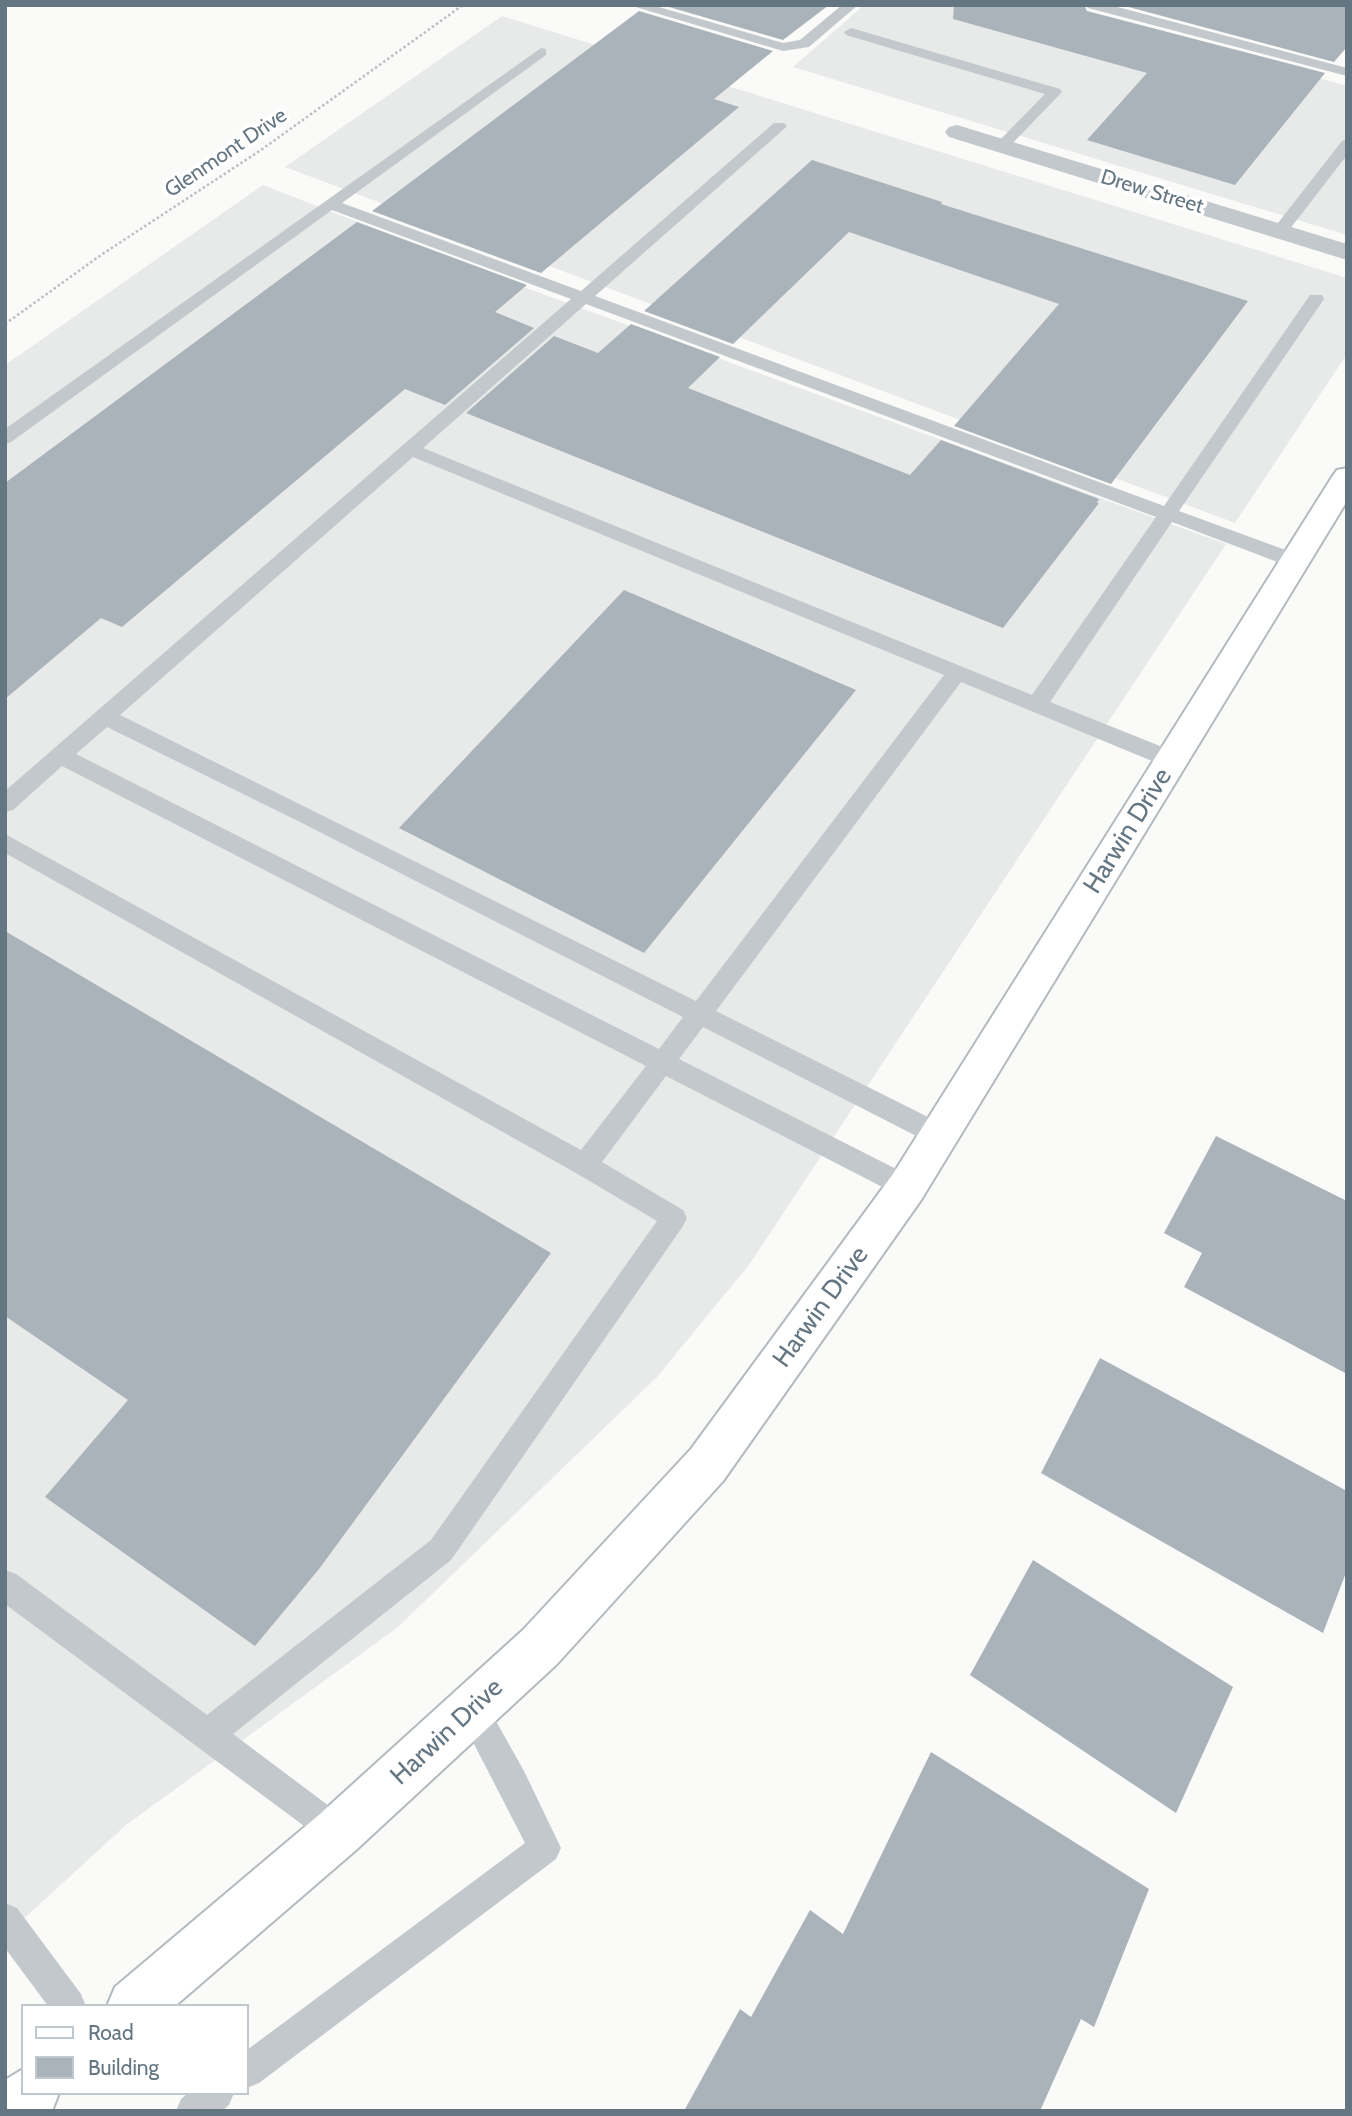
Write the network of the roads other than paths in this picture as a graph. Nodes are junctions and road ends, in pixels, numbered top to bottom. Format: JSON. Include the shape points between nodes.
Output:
{"nodes":[{"id":1,"x":636,"y":5,"type":"edge"},
{"id":2,"x":851,"y":5,"type":"edge"},
{"id":3,"x":1093,"y":5,"type":"edge"},
{"id":4,"x":852,"y":32,"type":"dead end"},
{"id":5,"x":541,"y":52,"type":"dead end"},
{"id":6,"x":1347,"y":72,"type":"edge"},
{"id":7,"x":779,"y":126,"type":"dead end"},
{"id":8,"x":957,"y":132,"type":"dead end"},
{"id":9,"x":1347,"y":144,"type":"edge"},
{"id":10,"x":1002,"y":146,"type":"junction"},
{"id":11,"x":330,"y":204,"type":"junction"},
{"id":12,"x":1280,"y":231,"type":"junction"},
{"id":13,"x":1347,"y":252,"type":"edge"},
{"id":14,"x":583,"y":296,"type":"junction"},
{"id":15,"x":1316,"y":299,"type":"dead end"},
{"id":16,"x":5,"y":438,"type":"edge"},
{"id":17,"x":409,"y":449,"type":"junction"},
{"id":18,"x":1347,"y":477,"type":"edge"},
{"id":19,"x":1169,"y":513,"type":"junction"},
{"id":20,"x":1295,"y":561,"type":"junction"},
{"id":21,"x":958,"y":672,"type":"junction"},
{"id":22,"x":1037,"y":704,"type":"junction"},
{"id":23,"x":106,"y":717,"type":"junction"},
{"id":24,"x":60,"y":756,"type":"junction"},
{"id":25,"x":1172,"y":760,"type":"junction"},
{"id":26,"x":5,"y":804,"type":"edge"},
{"id":27,"x":5,"y":842,"type":"edge"},
{"id":28,"x":701,"y":1013,"type":"junction"},
{"id":29,"x":663,"y":1063,"type":"junction"},
{"id":30,"x":939,"y":1135,"type":"junction"},
{"id":31,"x":585,"y":1165,"type":"junction"},
{"id":32,"x":907,"y":1187,"type":"junction"},
{"id":33,"x":5,"y":1585,"type":"edge"},
{"id":34,"x":472,"y":1709,"type":"junction"},
{"id":35,"x":207,"y":1735,"type":"junction"},
{"id":36,"x":338,"y":1832,"type":"junction"},
{"id":37,"x":5,"y":1920,"type":"edge"},
{"id":38,"x":141,"y":2003,"type":"edge"},
{"id":39,"x":68,"y":2004,"type":"edge"},
{"id":40,"x":248,"y":2070,"type":"edge"},
{"id":41,"x":30,"y":2095,"type":"edge"},
{"id":42,"x":12,"y":2111,"type":"edge"}],
"edges":[{"from":1,"to":2,"type":"lane","via":[[783,47],[804,44]]},
{"from":3,"to":6,"type":"lane"},
{"from":4,"to":10,"type":"lane","via":[[1055,92]]},
{"from":5,"to":11,"type":"lane"},
{"from":7,"to":14,"type":"lane"},
{"from":8,"to":10,"type":"street","name":"Drew Street"},
{"from":9,"to":12,"type":"lane"},
{"from":10,"to":12,"type":"street","name":"Drew Street"},
{"from":11,"to":14,"type":"lane"},
{"from":11,"to":16,"type":"lane"},
{"from":12,"to":13,"type":"street","name":"Drew Street"},
{"from":14,"to":17,"type":"lane"},
{"from":14,"to":19,"type":"lane"},
{"from":15,"to":19,"type":"lane"},
{"from":17,"to":21,"type":"lane"},
{"from":17,"to":23,"type":"lane"},
{"from":18,"to":20,"type":"main road","name":"Harwin Drive"},
{"from":19,"to":20,"type":"lane"},
{"from":19,"to":22,"type":"lane"},
{"from":20,"to":25,"type":"main road","name":"Harwin Drive"},
{"from":21,"to":22,"type":"lane"},
{"from":21,"to":28,"type":"lane"},
{"from":22,"to":25,"type":"lane"},
{"from":23,"to":24,"type":"lane"},
{"from":23,"to":28,"type":"lane"},
{"from":24,"to":26,"type":"lane"},
{"from":24,"to":29,"type":"lane"},
{"from":25,"to":30,"type":"main road","name":"Harwin Drive"},
{"from":27,"to":31,"type":"lane"},
{"from":28,"to":29,"type":"lane"},
{"from":28,"to":30,"type":"lane"},
{"from":29,"to":31,"type":"lane"},
{"from":29,"to":32,"type":"lane"},
{"from":30,"to":32,"type":"main road","name":"Harwin Drive"},
{"from":31,"to":35,"type":"lane","via":[[674,1218],[441,1550]]},
{"from":32,"to":34,"type":"main road","name":"Harwin Drive","via":[[707,1465],[540,1647]]},
{"from":33,"to":35,"type":"lane"},
{"from":34,"to":36,"type":"main road","name":"Harwin Drive"},
{"from":34,"to":40,"type":"lane","via":[[545,1848]]},
{"from":35,"to":36,"type":"lane"},
{"from":36,"to":38,"type":"main road","name":"Harwin Drive"},
{"from":37,"to":39,"type":"lane"},
{"from":41,"to":42,"type":"main road"}]}
